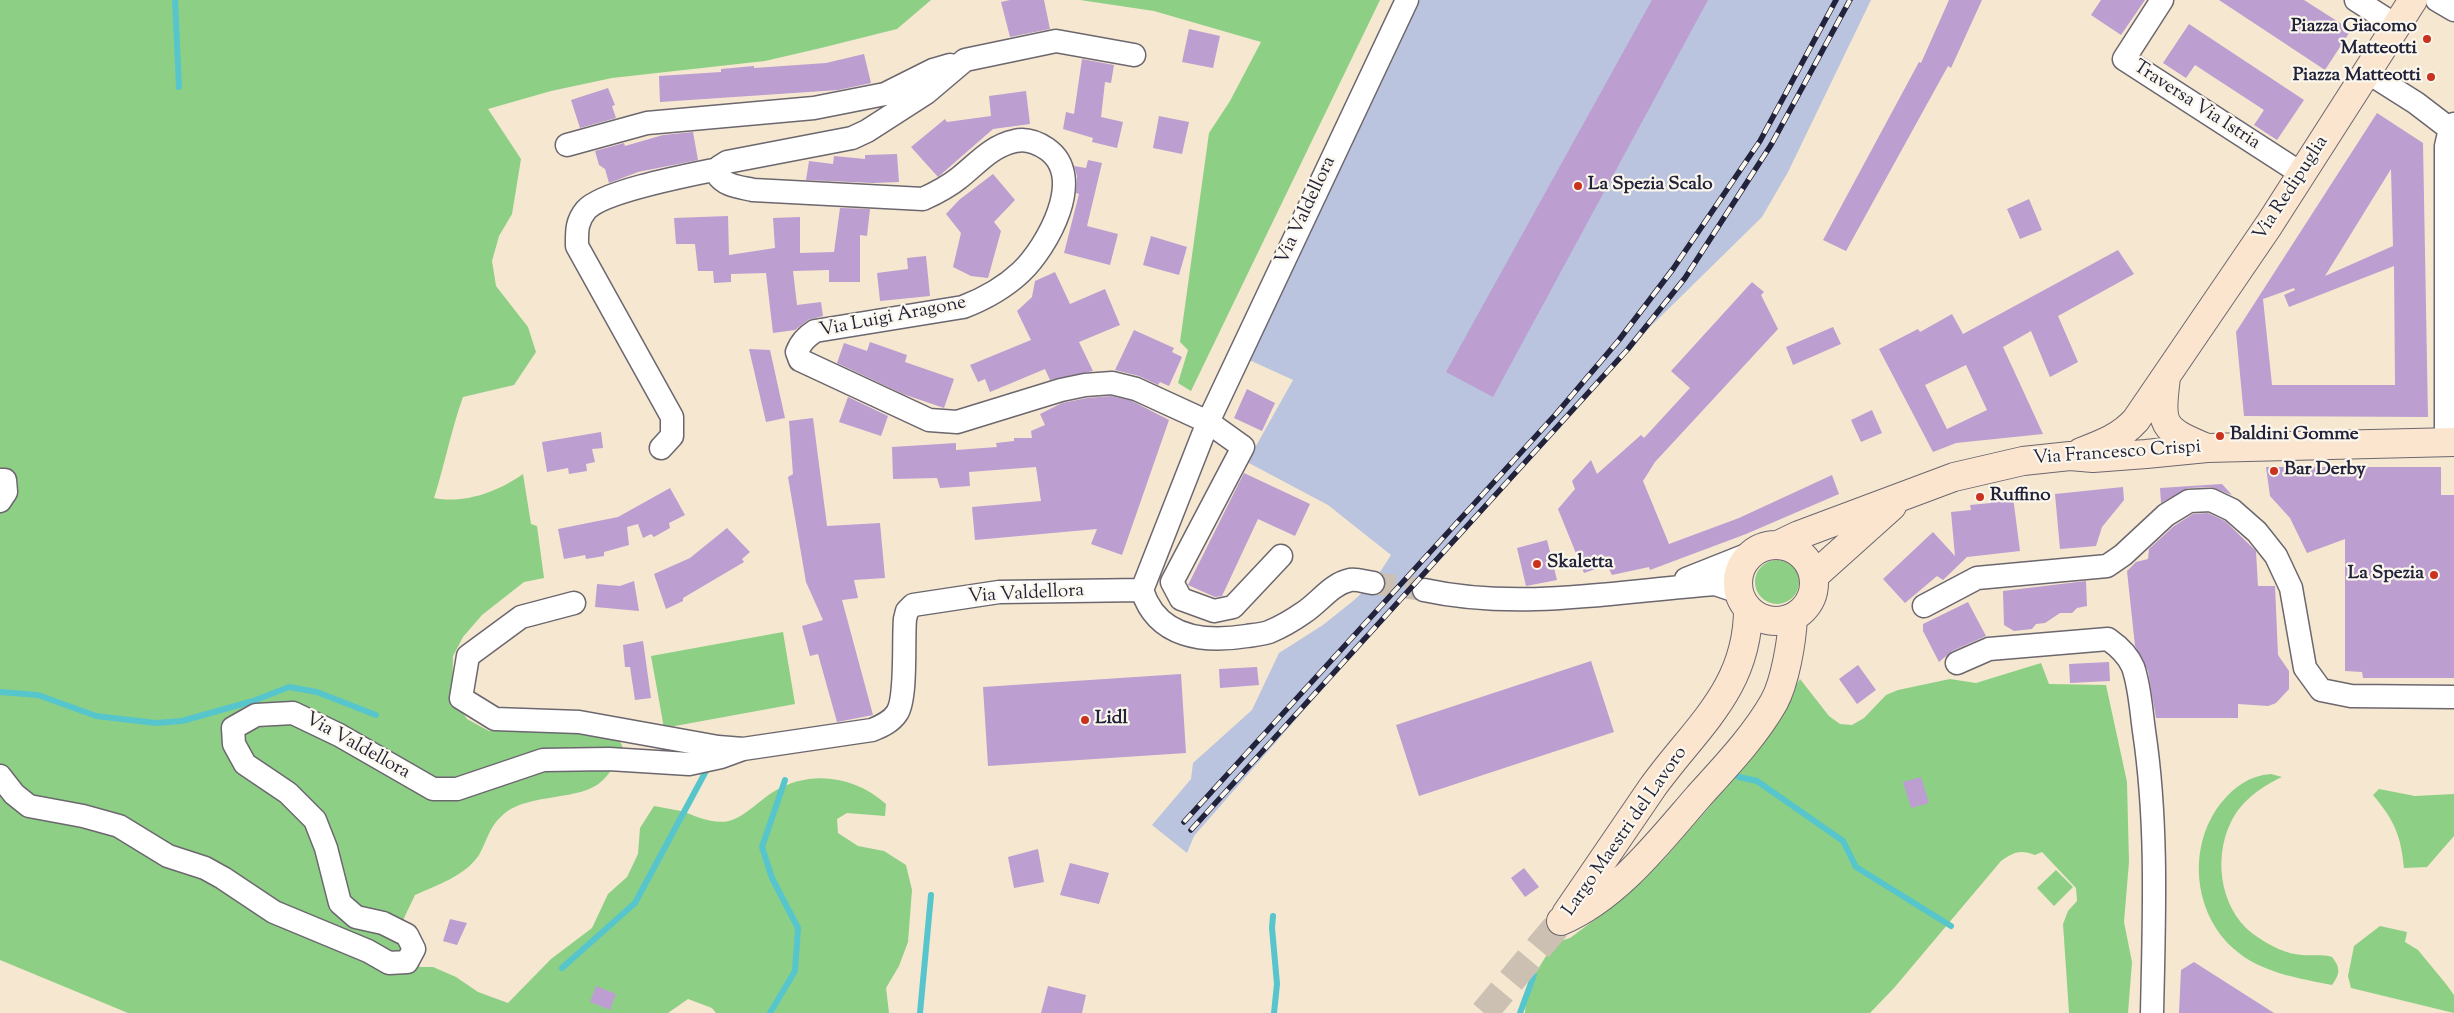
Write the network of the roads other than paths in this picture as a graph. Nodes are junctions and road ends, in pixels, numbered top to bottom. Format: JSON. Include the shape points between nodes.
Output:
{"nodes":[{"id":1,"x":1407,"y":0,"type":"edge"},
{"id":2,"x":2162,"y":0,"type":"edge"},
{"id":3,"x":2356,"y":0,"type":"edge"},
{"id":4,"x":2414,"y":0,"type":"edge"},
{"id":5,"x":2437,"y":0,"type":"edge"},
{"id":6,"x":2454,"y":10,"type":"edge"},
{"id":7,"x":2397,"y":26,"type":"junction"},
{"id":8,"x":1134,"y":55,"type":"dead end"},
{"id":9,"x":965,"y":60,"type":"junction"},
{"id":10,"x":2366,"y":72,"type":"junction"},
{"id":11,"x":2452,"y":126,"type":"edge"},
{"id":12,"x":567,"y":145,"type":"dead end"},
{"id":13,"x":718,"y":169,"type":"junction"},
{"id":14,"x":2302,"y":174,"type":"junction"},
{"id":15,"x":2166,"y":377,"type":"junction"},
{"id":16,"x":1208,"y":422,"type":"junction"},
{"id":17,"x":2450,"y":442,"type":"edge"},
{"id":18,"x":661,"y":448,"type":"dead end"},
{"id":19,"x":2207,"y":448,"type":"junction"},
{"id":20,"x":2070,"y":456,"type":"junction"},
{"id":21,"x":0,"y":480,"type":"edge"},
{"id":22,"x":1904,"y":495,"type":"junction"},
{"id":23,"x":0,"y":501,"type":"edge"},
{"id":24,"x":1766,"y":549,"type":"junction"},
{"id":25,"x":1281,"y":556,"type":"dead end"},
{"id":26,"x":1814,"y":576,"type":"junction"},
{"id":27,"x":1373,"y":584,"type":"tunnel mouth"},
{"id":28,"x":1664,"y":587,"type":"junction"},
{"id":29,"x":1142,"y":590,"type":"junction"},
{"id":30,"x":1424,"y":590,"type":"tunnel mouth"},
{"id":31,"x":1744,"y":600,"type":"junction"},
{"id":32,"x":574,"y":604,"type":"dead end"},
{"id":33,"x":1924,"y":606,"type":"dead end"},
{"id":34,"x":1793,"y":617,"type":"junction"},
{"id":35,"x":1957,"y":663,"type":"dead end"},
{"id":36,"x":2454,"y":697,"type":"edge"},
{"id":37,"x":744,"y":749,"type":"junction"},
{"id":38,"x":0,"y":776,"type":"edge"},
{"id":39,"x":2152,"y":1013,"type":"edge"}],
"edges":[{"from":1,"to":16,"type":"street","name":"Via Valdellora"},
{"from":2,"to":14,"type":"street","name":"Traversa Via Istria","via":[[2124,59]]},
{"from":3,"to":7,"type":"street"},
{"from":4,"to":7,"type":"street","name":"Via Redipuglia"},
{"from":5,"to":6,"type":"street"},
{"from":7,"to":10,"type":"street","name":"Via Redipuglia"},
{"from":8,"to":9,"type":"street","via":[[1056,41]]},
{"from":9,"to":12,"type":"street","via":[[934,70],[886,94],[814,108],[647,123]]},
{"from":9,"to":13,"type":"street","via":[[926,92],[852,138],[727,162]]},
{"from":10,"to":11,"type":"street"},
{"from":10,"to":14,"type":"street","name":"Via Redipuglia"},
{"from":11,"to":17,"type":"street","via":[[2446,146]]},
{"from":13,"to":16,"type":"street","name":"Via Luigi Aragone","via":[[721,180],[753,190],[923,199],[940,192],[1000,145],[1028,140],[1040,145],[1053,153],[1060,164],[1066,181],[1064,198],[1048,234],[1031,262],[1020,273],[984,299],[963,307],[814,331],[799,346],[800,360],[928,420],[957,422],[1061,390],[1112,383],[1136,389]]},
{"from":13,"to":18,"type":"street","via":[[620,192],[586,209],[576,225],[577,246],[672,417],[672,436]]},
{"from":14,"to":15,"type":"street","name":"Via Redipuglia"},
{"from":15,"to":19,"type":"street","name":"Via Redipuglia","via":[[2162,405],[2166,422],[2176,435]]},
{"from":15,"to":20,"type":"street","name":"Via Redipuglia","via":[[2126,430],[2108,442]]},
{"from":16,"to":25,"type":"street","via":[[1242,447],[1172,582],[1176,591],[1181,599],[1214,611],[1233,607]]},
{"from":16,"to":29,"type":"street","name":"Via Valdellora"},
{"from":17,"to":19,"type":"street","name":"Via Francesco Crispi"},
{"from":19,"to":20,"type":"street","name":"Via Francesco Crispi","via":[[2092,458]]},
{"from":20,"to":22,"type":"street","name":"Via Francesco Crispi","via":[[2023,461],[1954,477]]},
{"from":21,"to":23,"type":"street","via":[[5,480],[6,492]]},
{"from":22,"to":24,"type":"street","name":"Via Francesco Crispi"},
{"from":22,"to":26,"type":"street","name":"Via Francesco Crispi"},
{"from":24,"to":26,"type":"street","via":[[1790,547],[1808,562]]},
{"from":24,"to":28,"type":"street","name":"Via Francesco Crispi"},
{"from":24,"to":31,"type":"street","name":"Largo Maestri del Lavoro","via":[[1741,570]]},
{"from":26,"to":34,"type":"street","via":[[1809,603]]},
{"from":27,"to":29,"type":"street","via":[[1359,580],[1345,582],[1304,613],[1269,632],[1228,639],[1207,639],[1174,631],[1154,614]]},
{"from":28,"to":30,"type":"street","name":"Via Francesco Crispi","via":[[1553,598],[1444,595]]},
{"from":28,"to":31,"type":"street","name":"Via Francesco Crispi","via":[[1716,584]]},
{"from":29,"to":37,"type":"street","name":"Via Valdellora","via":[[999,592],[913,605],[905,619],[903,684],[898,711],[887,724],[872,730]]},
{"from":31,"to":34,"type":"street","via":[[1761,618],[1769,621]]},
{"from":31,"to":34,"type":"street","name":"Largo Maestri del Lavoro","via":[[1748,632],[1740,664],[1721,700],[1654,787],[1561,921],[1583,912],[1617,884],[1736,754],[1774,701],[1792,644]]},
{"from":32,"to":37,"type":"street","name":"Via Valdellora","via":[[522,617],[468,656],[461,698],[494,719],[579,722]]},
{"from":33,"to":36,"type":"street","via":[[1977,578],[2107,566],[2166,515],[2189,501],[2210,500],[2232,510],[2257,532],[2276,556],[2290,588],[2305,668],[2321,690],[2351,696]]},
{"from":35,"to":39,"type":"street","via":[[1989,650],[2108,639],[2119,647],[2132,665],[2148,758],[2154,826]]},
{"from":37,"to":38,"type":"street","name":"Via Valdellora","via":[[689,764],[609,759],[543,760],[457,789],[433,789],[339,735],[293,713],[256,715],[233,728],[234,744],[245,764],[288,793],[315,820],[340,903],[356,917],[383,923],[407,934],[414,949],[407,962],[388,963],[368,951],[274,912],[223,878],[205,868],[168,856],[120,826],[29,806]]}]}
